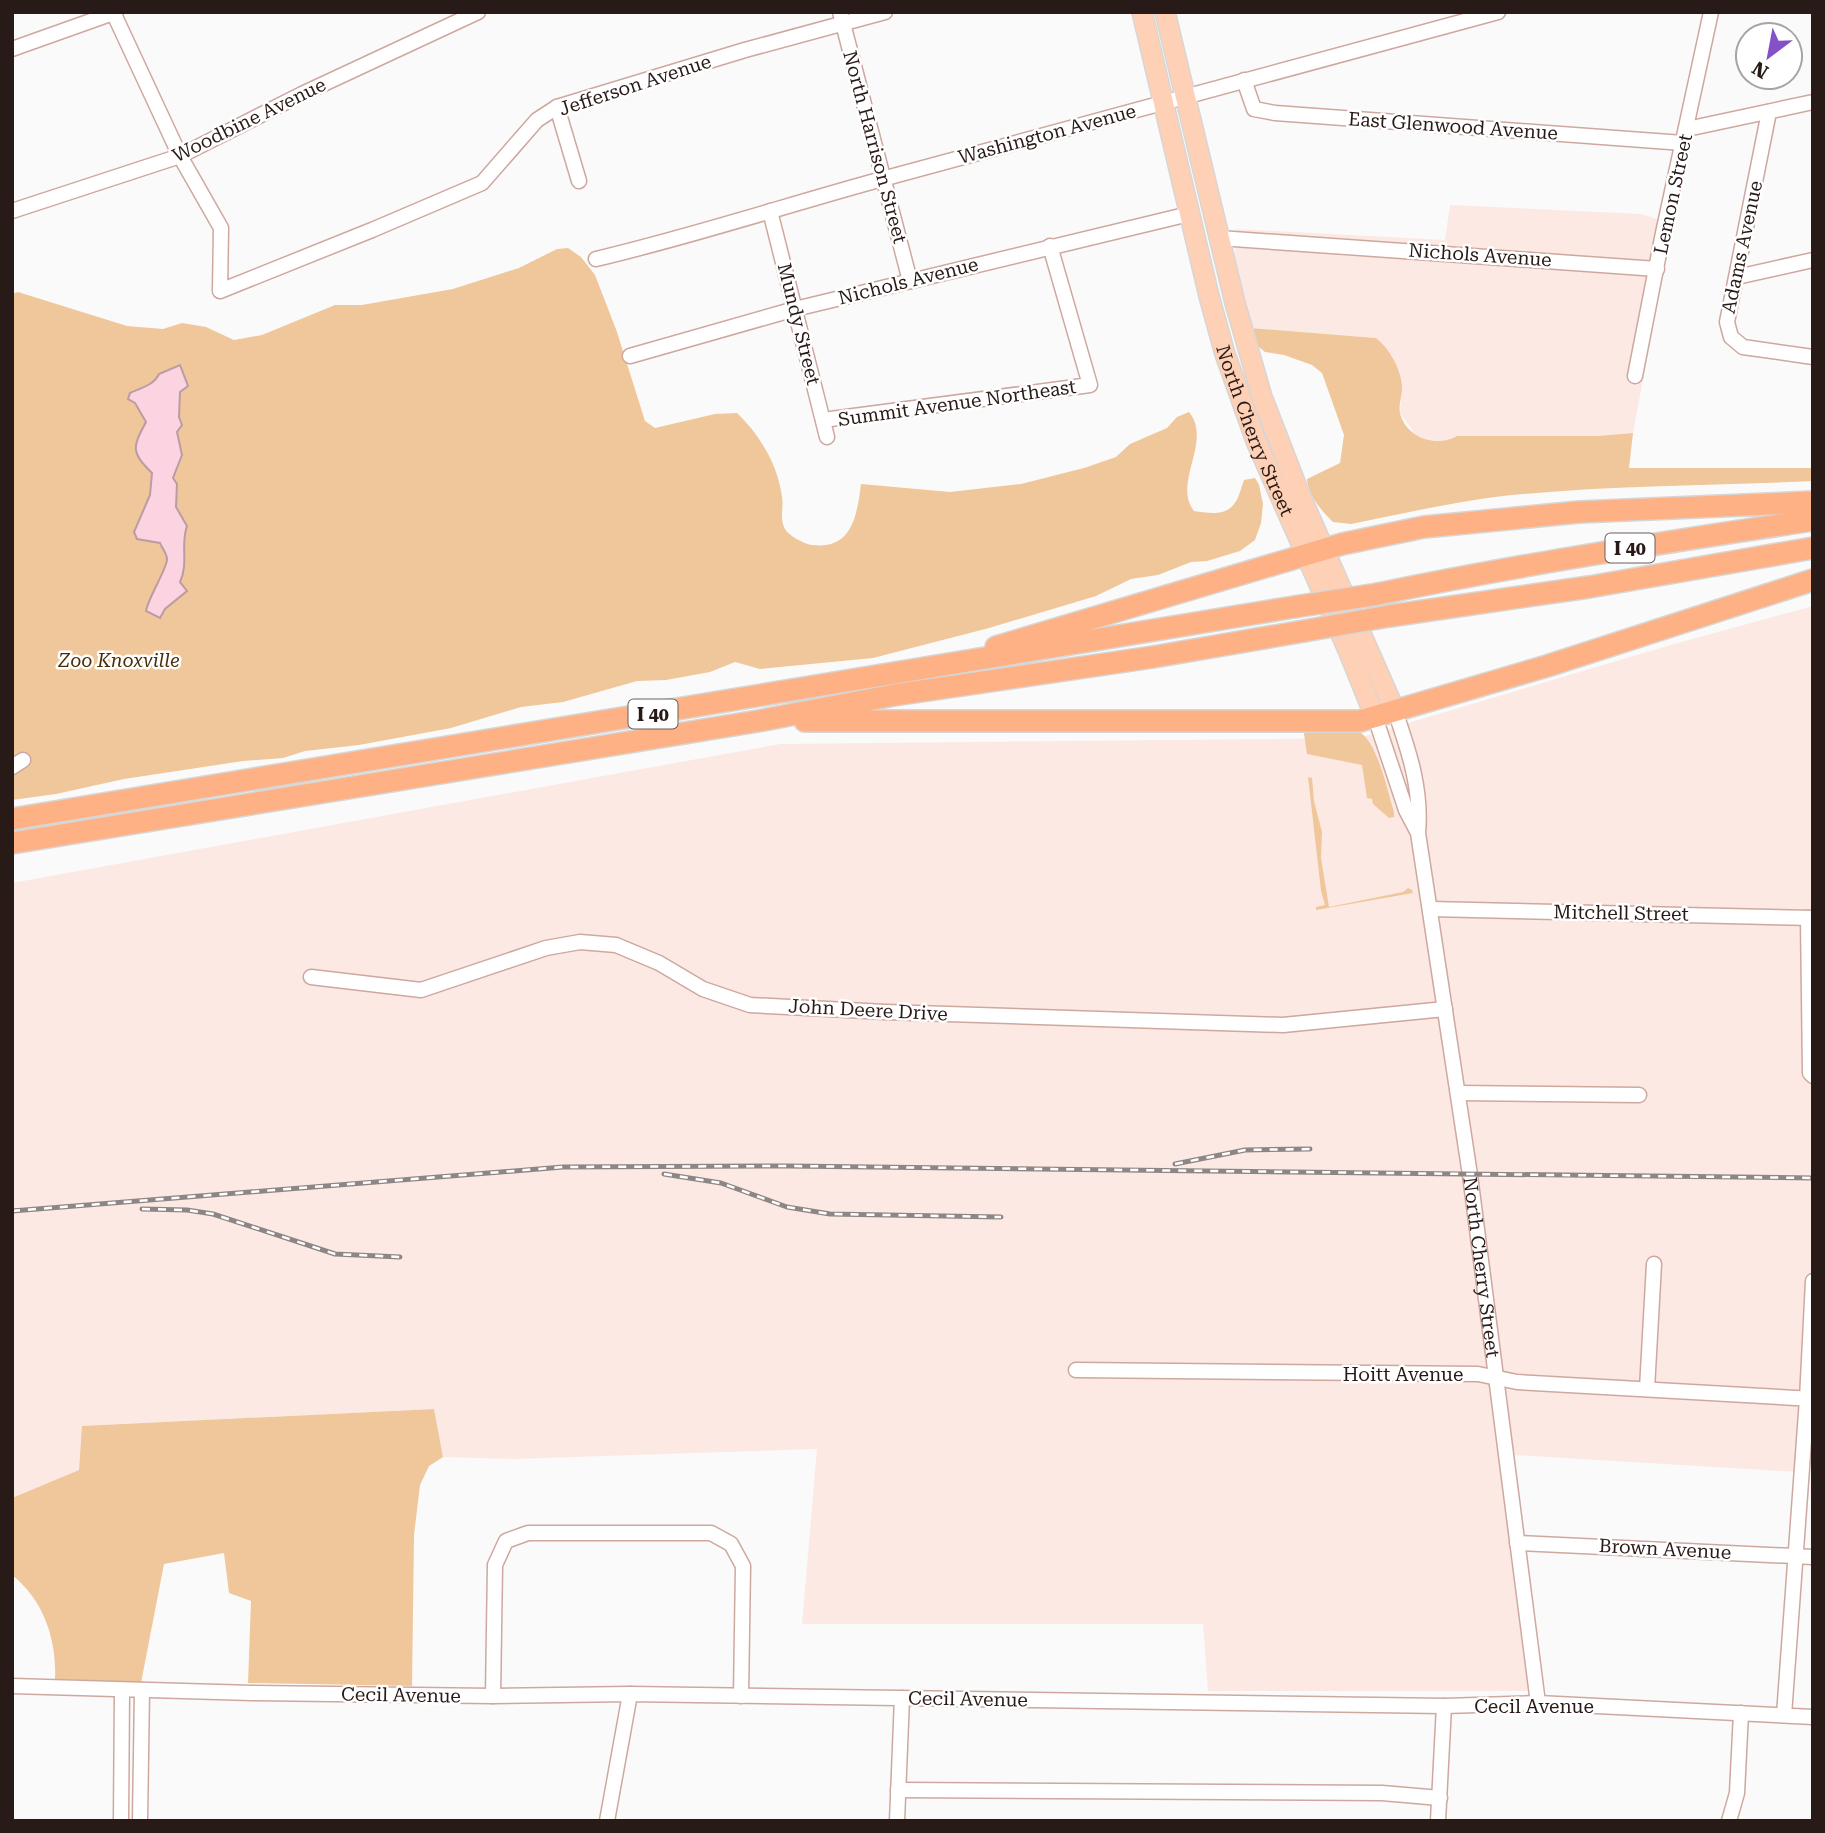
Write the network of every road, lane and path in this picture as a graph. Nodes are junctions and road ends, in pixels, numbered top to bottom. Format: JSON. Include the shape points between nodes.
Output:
{"nodes":[{"id":1,"x":478,"y":12,"type":"edge"},
{"id":2,"x":886,"y":12,"type":"edge"},
{"id":3,"x":1142,"y":12,"type":"edge"},
{"id":4,"x":1165,"y":12,"type":"edge"},
{"id":5,"x":1498,"y":12,"type":"edge"},
{"id":6,"x":1711,"y":12,"type":"edge"},
{"id":7,"x":115,"y":13,"type":"edge"},
{"id":8,"x":841,"y":18,"type":"edge"},
{"id":9,"x":12,"y":50,"type":"edge"},
{"id":10,"x":1244,"y":80,"type":"junction"},
{"id":11,"x":1185,"y":96,"type":"junction"},
{"id":12,"x":1163,"y":102,"type":"junction"},
{"id":13,"x":1813,"y":102,"type":"edge"},
{"id":14,"x":557,"y":107,"type":"junction"},
{"id":15,"x":1769,"y":112,"type":"junction"},
{"id":16,"x":1685,"y":136,"type":"junction"},
{"id":17,"x":180,"y":156,"type":"junction"},
{"id":18,"x":884,"y":178,"type":"junction"},
{"id":19,"x":579,"y":181,"type":"dead end"},
{"id":20,"x":12,"y":211,"type":"edge"},
{"id":21,"x":771,"y":211,"type":"junction"},
{"id":22,"x":1189,"y":214,"type":"junction"},
{"id":23,"x":1219,"y":237,"type":"junction"},
{"id":24,"x":1050,"y":246,"type":"junction"},
{"id":25,"x":596,"y":259,"type":"dead end"},
{"id":26,"x":1813,"y":260,"type":"edge"},
{"id":27,"x":1657,"y":269,"type":"junction"},
{"id":28,"x":1737,"y":276,"type":"junction"},
{"id":29,"x":910,"y":281,"type":"junction"},
{"id":30,"x":795,"y":309,"type":"junction"},
{"id":31,"x":630,"y":356,"type":"dead end"},
{"id":32,"x":1813,"y":357,"type":"edge"},
{"id":33,"x":1635,"y":376,"type":"dead end"},
{"id":34,"x":823,"y":420,"type":"junction"},
{"id":35,"x":827,"y":437,"type":"dead end"},
{"id":36,"x":1813,"y":502,"type":"edge"},
{"id":37,"x":1813,"y":520,"type":"edge"},
{"id":38,"x":1813,"y":548,"type":"edge"},
{"id":39,"x":1315,"y":552,"type":"junction"},
{"id":40,"x":1813,"y":580,"type":"edge"},
{"id":41,"x":921,"y":671,"type":"junction"},
{"id":42,"x":1385,"y":714,"type":"junction"},
{"id":43,"x":758,"y":721,"type":"junction"},
{"id":44,"x":12,"y":819,"type":"edge"},
{"id":45,"x":1418,"y":833,"type":"junction"},
{"id":46,"x":12,"y":843,"type":"edge"},
{"id":47,"x":1430,"y":909,"type":"junction"},
{"id":48,"x":1810,"y":918,"type":"edge"},
{"id":49,"x":312,"y":977,"type":"dead end"},
{"id":50,"x":1445,"y":1009,"type":"junction"},
{"id":51,"x":1811,"y":1074,"type":"edge"},
{"id":52,"x":1458,"y":1093,"type":"junction"},
{"id":53,"x":1639,"y":1095,"type":"dead end"},
{"id":54,"x":1654,"y":1264,"type":"dead end"},
{"id":55,"x":1813,"y":1281,"type":"edge"},
{"id":56,"x":1076,"y":1370,"type":"dead end"},
{"id":57,"x":1495,"y":1377,"type":"junction"},
{"id":58,"x":1647,"y":1389,"type":"junction"},
{"id":59,"x":1810,"y":1399,"type":"edge"},
{"id":60,"x":1517,"y":1543,"type":"junction"},
{"id":61,"x":1796,"y":1556,"type":"junction"},
{"id":62,"x":1813,"y":1557,"type":"edge"},
{"id":63,"x":12,"y":1686,"type":"edge"},
{"id":64,"x":122,"y":1689,"type":"junction"},
{"id":65,"x":142,"y":1690,"type":"junction"},
{"id":66,"x":630,"y":1694,"type":"junction"},
{"id":67,"x":493,"y":1696,"type":"junction"},
{"id":68,"x":741,"y":1696,"type":"junction"},
{"id":69,"x":902,"y":1698,"type":"junction"},
{"id":70,"x":1538,"y":1703,"type":"junction"},
{"id":71,"x":1444,"y":1706,"type":"junction"},
{"id":72,"x":1741,"y":1713,"type":"junction"},
{"id":73,"x":1784,"y":1715,"type":"junction"},
{"id":74,"x":1813,"y":1717,"type":"edge"},
{"id":75,"x":898,"y":1790,"type":"junction"},
{"id":76,"x":1440,"y":1798,"type":"junction"},
{"id":77,"x":121,"y":1821,"type":"edge"},
{"id":78,"x":140,"y":1821,"type":"edge"},
{"id":79,"x":607,"y":1821,"type":"edge"},
{"id":80,"x":897,"y":1821,"type":"edge"},
{"id":81,"x":1438,"y":1821,"type":"edge"},
{"id":82,"x":1729,"y":1821,"type":"edge"}],
"edges":[{"from":1,"to":17,"type":"street","name":"Woodbine Avenue"},
{"from":2,"to":8,"type":"street","name":"Jefferson Avenue"},
{"from":3,"to":12,"type":"main road","name":"North Cherry Street"},
{"from":4,"to":11,"type":"main road","name":"North Cherry Street"},
{"from":5,"to":10,"type":"street","name":"Washington Avenue"},
{"from":6,"to":16,"type":"street","name":"Lemon Street"},
{"from":7,"to":9,"type":"street"},
{"from":7,"to":17,"type":"street"},
{"from":8,"to":14,"type":"street","name":"Jefferson Avenue"},
{"from":8,"to":18,"type":"street","name":"North Harrison Street"},
{"from":10,"to":11,"type":"street","name":"Washington Avenue"},
{"from":10,"to":16,"type":"street","name":"East Glenwood Avenue","via":[[1254,109],[1275,113]]},
{"from":11,"to":12,"type":"street","name":"Washington Avenue"},
{"from":11,"to":23,"type":"main road","name":"North Cherry Street"},
{"from":12,"to":18,"type":"street","name":"Washington Avenue"},
{"from":12,"to":22,"type":"main road","name":"North Cherry Street"},
{"from":13,"to":15,"type":"street","name":"East Glenwood Avenue"},
{"from":14,"to":17,"type":"street","name":"Jefferson Avenue","via":[[537,120],[482,183],[220,291],[221,228]]},
{"from":14,"to":19,"type":"street"},
{"from":15,"to":16,"type":"street","name":"East Glenwood Avenue"},
{"from":15,"to":28,"type":"street","name":"Adams Avenue"},
{"from":16,"to":27,"type":"street","name":"Lemon Street"},
{"from":17,"to":20,"type":"street","name":"Woodbine Avenue"},
{"from":18,"to":21,"type":"street","name":"Washington Avenue"},
{"from":18,"to":29,"type":"street","name":"North Harrison Street"},
{"from":21,"to":25,"type":"street","name":"Washington Avenue"},
{"from":21,"to":30,"type":"street","name":"Mundy Street"},
{"from":22,"to":24,"type":"street","name":"Nichols Avenue"},
{"from":22,"to":39,"type":"main road","name":"North Cherry Street","via":[[1236,388],[1256,441]]},
{"from":23,"to":27,"type":"street","name":"Nichols Avenue"},
{"from":23,"to":39,"type":"main road","name":"North Cherry Street","via":[[1262,397]]},
{"from":24,"to":29,"type":"street","name":"Nichols Avenue"},
{"from":24,"to":34,"type":"street","name":"Summit Avenue Northeast","via":[[1090,385]]},
{"from":26,"to":28,"type":"street"},
{"from":27,"to":33,"type":"street","name":"Lemon Street"},
{"from":28,"to":32,"type":"street","name":"Adams Avenue","via":[[1727,322],[1731,337],[1744,347]]},
{"from":29,"to":30,"type":"street","name":"Nichols Avenue"},
{"from":30,"to":31,"type":"street","name":"Nichols Avenue"},
{"from":30,"to":34,"type":"street","name":"Mundy Street"},
{"from":34,"to":35,"type":"street","name":"Mundy Street"},
{"from":36,"to":39,"type":"highway","via":[[1485,520],[1424,527]]},
{"from":37,"to":41,"type":"highway","number":"I 40","bridge":true},
{"from":38,"to":43,"type":"highway","number":"I 40","bridge":true,"via":[[894,695]]},
{"from":39,"to":41,"type":"highway"},
{"from":39,"to":42,"type":"main road","name":"North Cherry Street"},
{"from":40,"to":42,"type":"highway"},
{"from":41,"to":44,"type":"highway","number":"I 40"},
{"from":42,"to":43,"type":"highway","via":[[1360,720]]},
{"from":42,"to":45,"type":"street","name":"North Cherry Street","via":[[1406,810]]},
{"from":42,"to":45,"type":"street","name":"North Cherry Street","via":[[1417,787]]},
{"from":43,"to":46,"type":"highway","number":"I 40"},
{"from":45,"to":47,"type":"street","name":"North Cherry Street"},
{"from":47,"to":48,"type":"street","name":"Mitchell Street"},
{"from":47,"to":50,"type":"street","name":"North Cherry Street"},
{"from":48,"to":51,"type":"street"},
{"from":49,"to":50,"type":"street","name":"John Deere Drive","via":[[421,990],[546,948],[580,942],[617,945],[703,989],[750,1004],[1283,1025]]},
{"from":50,"to":52,"type":"street","name":"North Cherry Street"},
{"from":52,"to":53,"type":"street"},
{"from":52,"to":57,"type":"street","name":"North Cherry Street"},
{"from":54,"to":58,"type":"street"},
{"from":55,"to":59,"type":"street"},
{"from":56,"to":57,"type":"street","name":"Hoitt Avenue"},
{"from":57,"to":58,"type":"street","name":"Hoitt Avenue"},
{"from":57,"to":60,"type":"street","name":"North Cherry Street"},
{"from":58,"to":59,"type":"street","name":"Hoitt Avenue"},
{"from":59,"to":61,"type":"street"},
{"from":60,"to":61,"type":"street","name":"Brown Avenue"},
{"from":60,"to":70,"type":"street","name":"North Cherry Street"},
{"from":61,"to":62,"type":"street","name":"Brown Avenue"},
{"from":61,"to":73,"type":"street"},
{"from":63,"to":64,"type":"street","name":"Cecil Avenue"},
{"from":64,"to":65,"type":"street","name":"Cecil Avenue"},
{"from":64,"to":77,"type":"street"},
{"from":65,"to":67,"type":"street","name":"Cecil Avenue"},
{"from":65,"to":78,"type":"street"},
{"from":66,"to":67,"type":"street","name":"Cecil Avenue"},
{"from":66,"to":68,"type":"street","name":"Cecil Avenue"},
{"from":66,"to":79,"type":"street"},
{"from":67,"to":68,"type":"street","via":[[495,1565],[506,1541],[528,1533],[711,1533],[731,1544],[743,1566]]},
{"from":68,"to":69,"type":"street","name":"Cecil Avenue"},
{"from":69,"to":71,"type":"street","name":"Cecil Avenue"},
{"from":69,"to":75,"type":"street"},
{"from":70,"to":71,"type":"street","name":"Cecil Avenue"},
{"from":70,"to":72,"type":"street","name":"Cecil Avenue"},
{"from":71,"to":76,"type":"street"},
{"from":72,"to":73,"type":"street","name":"Cecil Avenue"},
{"from":72,"to":82,"type":"street","via":[[1737,1793]]},
{"from":73,"to":74,"type":"street","name":"Cecil Avenue"},
{"from":75,"to":76,"type":"street","via":[[1382,1793]]},
{"from":75,"to":80,"type":"street"},
{"from":76,"to":81,"type":"street"}]}
